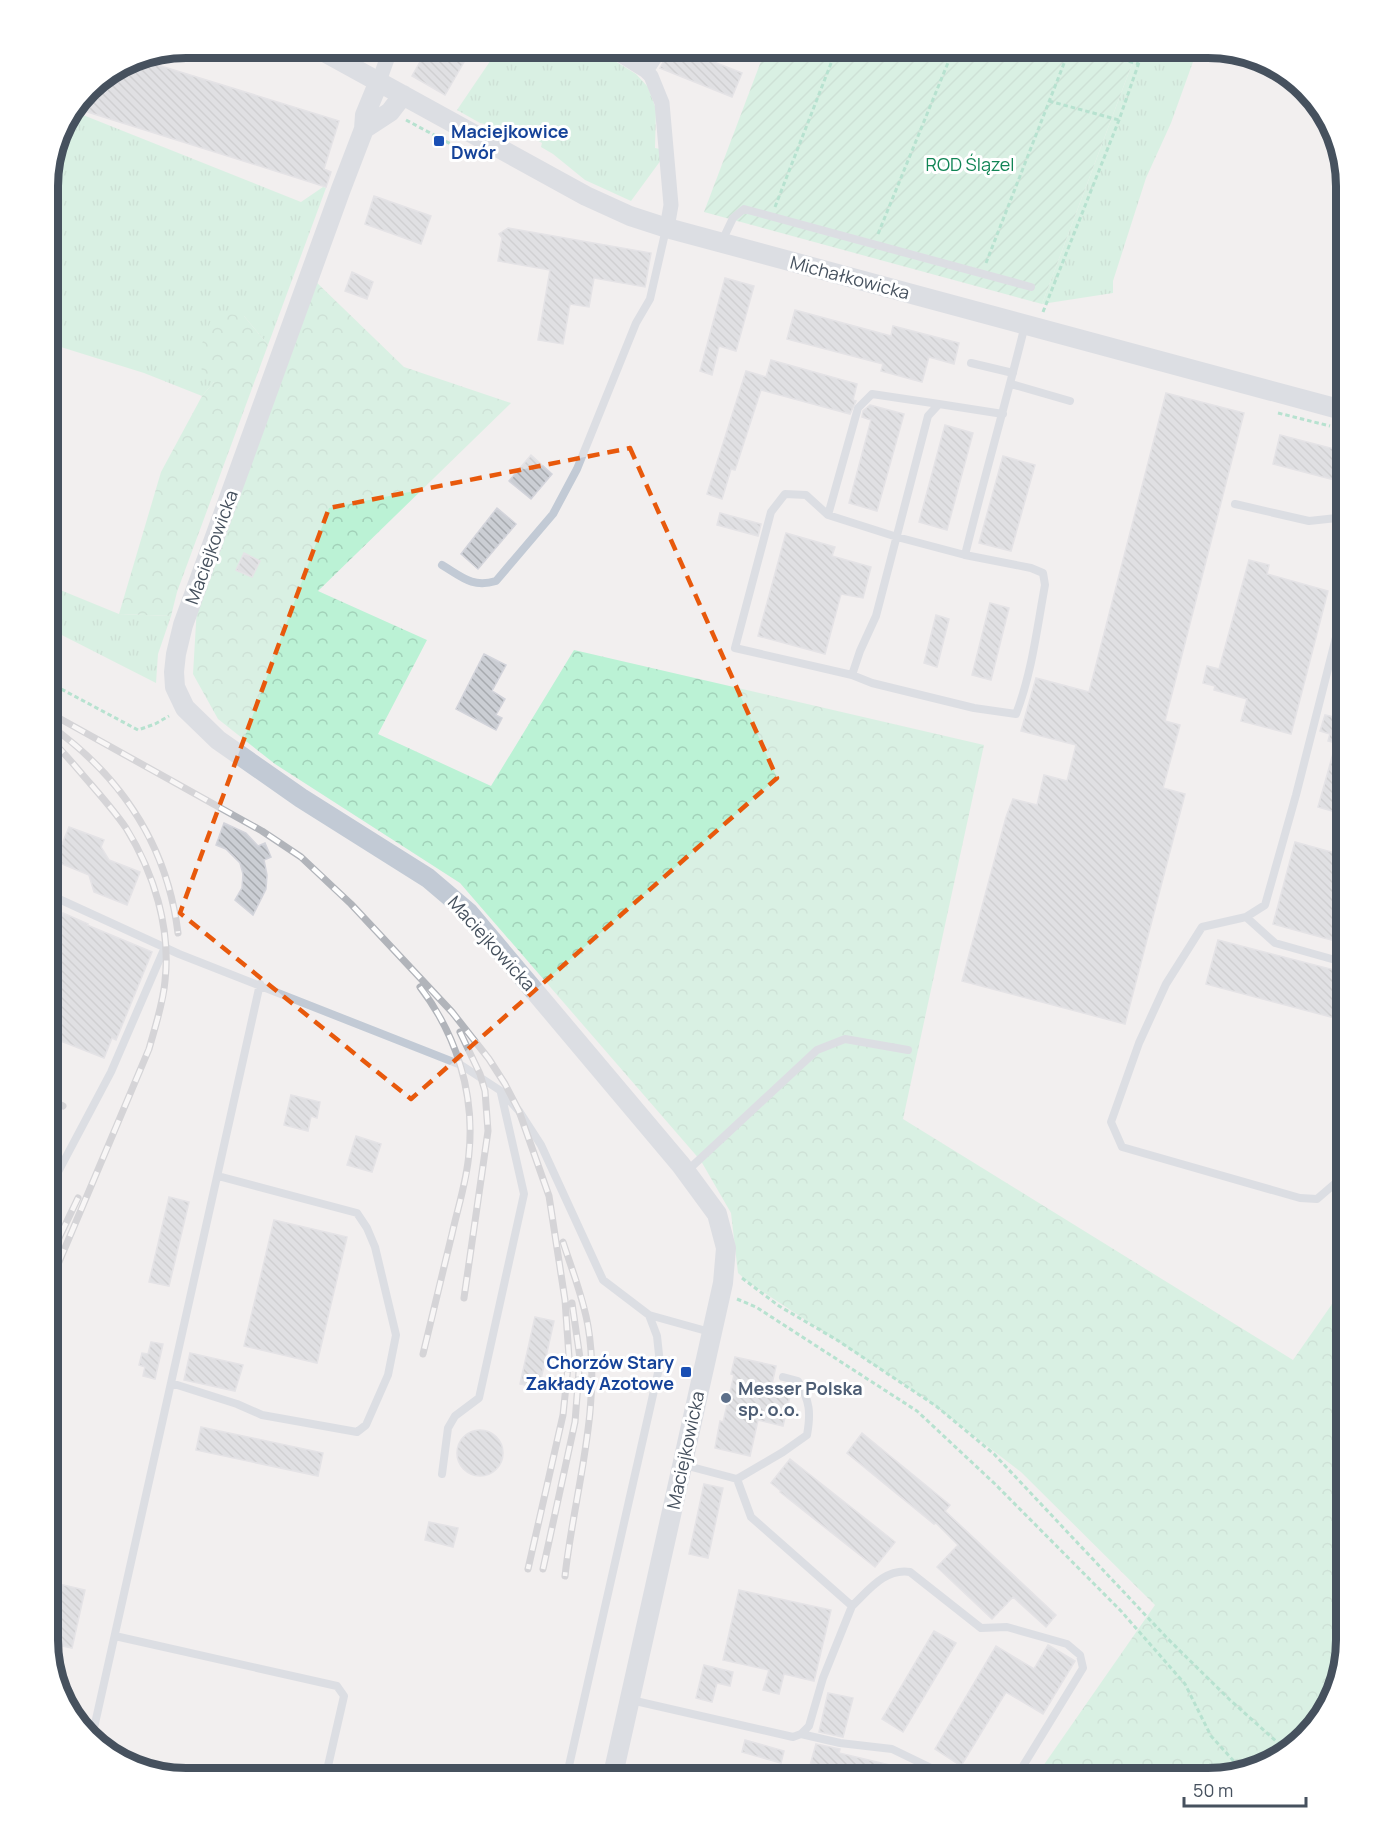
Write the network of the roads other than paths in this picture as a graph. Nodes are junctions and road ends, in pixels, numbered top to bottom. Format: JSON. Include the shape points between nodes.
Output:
{"nodes":[{"id":1,"x":337,"y":58,"type":"edge"},
{"id":2,"x":387,"y":58,"type":"edge"},
{"id":3,"x":627,"y":58,"type":"edge"},
{"id":4,"x":654,"y":58,"type":"edge"},
{"id":5,"x":646,"y":70,"type":"junction"},
{"id":6,"x":379,"y":81,"type":"junction"},
{"id":7,"x":403,"y":95,"type":"junction"},
{"id":8,"x":364,"y":129,"type":"junction"},
{"id":9,"x":667,"y":228,"type":"junction"},
{"id":10,"x":721,"y":243,"type":"junction"},
{"id":11,"x":1030,"y":287,"type":"dead end"},
{"id":12,"x":1031,"y":326,"type":"junction"},
{"id":13,"x":971,"y":363,"type":"dead end"},
{"id":14,"x":1013,"y":373,"type":"junction"},
{"id":15,"x":1011,"y":384,"type":"junction"},
{"id":16,"x":1070,"y":401,"type":"dead end"},
{"id":17,"x":939,"y":404,"type":"junction"},
{"id":18,"x":1336,"y":408,"type":"edge"},
{"id":19,"x":1003,"y":414,"type":"junction"},
{"id":20,"x":1235,"y":504,"type":"dead end"},
{"id":21,"x":828,"y":515,"type":"junction"},
{"id":22,"x":1336,"y":518,"type":"edge"},
{"id":23,"x":897,"y":537,"type":"junction"},
{"id":24,"x":965,"y":555,"type":"junction"},
{"id":25,"x":442,"y":566,"type":"dead end"},
{"id":26,"x":1336,"y":637,"type":"edge"},
{"id":27,"x":852,"y":675,"type":"junction"},
{"id":28,"x":59,"y":899,"type":"edge"},
{"id":29,"x":1246,"y":917,"type":"junction"},
{"id":30,"x":165,"y":947,"type":"junction"},
{"id":31,"x":1336,"y":960,"type":"edge"},
{"id":32,"x":260,"y":984,"type":"junction"},
{"id":33,"x":908,"y":1050,"type":"dead end"},
{"id":34,"x":501,"y":1091,"type":"junction"},
{"id":35,"x":58,"y":1172,"type":"edge"},
{"id":36,"x":686,"y":1172,"type":"junction"},
{"id":37,"x":218,"y":1176,"type":"junction"},
{"id":38,"x":1336,"y":1183,"type":"edge"},
{"id":39,"x":649,"y":1315,"type":"junction"},
{"id":40,"x":712,"y":1332,"type":"junction"},
{"id":41,"x":783,"y":1377,"type":"dead end"},
{"id":42,"x":171,"y":1383,"type":"junction"},
{"id":43,"x":682,"y":1465,"type":"junction"},
{"id":44,"x":442,"y":1474,"type":"dead end"},
{"id":45,"x":736,"y":1479,"type":"junction"},
{"id":46,"x":852,"y":1606,"type":"junction"},
{"id":47,"x":115,"y":1636,"type":"junction"},
{"id":48,"x":630,"y":1699,"type":"junction"},
{"id":49,"x":94,"y":1729,"type":"edge"},
{"id":50,"x":801,"y":1734,"type":"junction"},
{"id":51,"x":328,"y":1768,"type":"edge"},
{"id":52,"x":568,"y":1768,"type":"edge"},
{"id":53,"x":614,"y":1768,"type":"edge"},
{"id":54,"x":931,"y":1768,"type":"edge"},
{"id":55,"x":1022,"y":1768,"type":"edge"}],
"edges":[{"from":1,"to":6,"type":"street","name":"Michałkowicka"},
{"from":2,"to":6,"type":"street"},
{"from":3,"to":5,"type":"street"},
{"from":4,"to":5,"type":"street"},
{"from":5,"to":9,"type":"street","via":[[658,89],[663,111],[671,205]]},
{"from":6,"to":7,"type":"street","name":"Michałkowicka"},
{"from":6,"to":8,"type":"street","name":"Maciejkowicka","via":[[365,115]]},
{"from":7,"to":8,"type":"street","via":[[390,112]]},
{"from":7,"to":9,"type":"street","name":"Michałkowicka","via":[[586,196]]},
{"from":8,"to":36,"type":"street","name":"Maciejkowicka","via":[[183,625],[174,664],[176,687],[185,708],[218,740],[428,878],[468,912]]},
{"from":9,"to":10,"type":"street","name":"Michałkowicka"},
{"from":9,"to":25,"type":"lane","via":[[650,299],[577,469],[553,514],[496,581],[474,584]]},
{"from":10,"to":11,"type":"lane","via":[[733,218],[744,209]]},
{"from":10,"to":12,"type":"street","name":"Michałkowicka"},
{"from":12,"to":14,"type":"lane"},
{"from":12,"to":18,"type":"street","name":"Michałkowicka"},
{"from":13,"to":14,"type":"lane"},
{"from":14,"to":15,"type":"lane"},
{"from":15,"to":16,"type":"lane"},
{"from":15,"to":19,"type":"lane"},
{"from":17,"to":19,"type":"lane"},
{"from":17,"to":21,"type":"lane","via":[[872,394],[858,408]]},
{"from":17,"to":23,"type":"lane","via":[[928,416]]},
{"from":19,"to":24,"type":"lane"},
{"from":20,"to":22,"type":"lane","via":[[1310,521]]},
{"from":21,"to":23,"type":"lane"},
{"from":21,"to":27,"type":"lane","via":[[806,495],[785,494],[771,512],[735,648]]},
{"from":23,"to":24,"type":"lane"},
{"from":23,"to":27,"type":"lane","via":[[876,616]]},
{"from":24,"to":27,"type":"lane","via":[[1042,573],[1045,585],[1032,658],[1016,714],[963,706]]},
{"from":26,"to":29,"type":"lane","via":[[1265,905]]},
{"from":28,"to":30,"type":"lane"},
{"from":29,"to":31,"type":"lane","via":[[1275,943]]},
{"from":29,"to":38,"type":"lane","via":[[1202,927],[1166,984],[1139,1043],[1111,1122],[1122,1147],[1300,1198],[1317,1199]]},
{"from":30,"to":32,"type":"lane"},
{"from":30,"to":35,"type":"lane","via":[[111,1072]]},
{"from":32,"to":34,"type":"lane","via":[[461,1065]]},
{"from":32,"to":37,"type":"lane"},
{"from":33,"to":36,"type":"lane","via":[[845,1039],[817,1050]]},
{"from":34,"to":39,"type":"lane","via":[[541,1145],[603,1280]]},
{"from":34,"to":44,"type":"lane","via":[[524,1194],[479,1398],[455,1416],[448,1428]]},
{"from":36,"to":40,"type":"street","name":"Maciejkowicka","via":[[717,1214],[726,1248]]},
{"from":37,"to":42,"type":"lane"},
{"from":37,"to":42,"type":"lane","via":[[357,1213],[375,1247],[396,1335],[388,1376],[366,1425],[357,1431],[262,1415]]},
{"from":39,"to":40,"type":"lane"},
{"from":39,"to":52,"type":"lane","via":[[657,1336],[660,1364]]},
{"from":40,"to":43,"type":"street","name":"Maciejkowicka"},
{"from":41,"to":45,"type":"lane","via":[[798,1381],[806,1395],[810,1416],[807,1435]]},
{"from":42,"to":47,"type":"lane"},
{"from":43,"to":45,"type":"lane"},
{"from":43,"to":48,"type":"street","name":"Maciejkowicka"},
{"from":45,"to":46,"type":"lane","via":[[751,1517]]},
{"from":46,"to":50,"type":"lane","via":[[823,1678],[809,1726]]},
{"from":46,"to":55,"type":"lane","via":[[885,1576],[910,1572],[981,1628],[1007,1627],[1044,1636],[1067,1644],[1080,1655],[1083,1668]]},
{"from":47,"to":49,"type":"lane"},
{"from":47,"to":51,"type":"lane","via":[[337,1686],[344,1696]]},
{"from":48,"to":50,"type":"lane","via":[[794,1737]]},
{"from":48,"to":53,"type":"street","name":"Maciejkowicka"},
{"from":50,"to":54,"type":"lane","via":[[892,1749]]}]}
